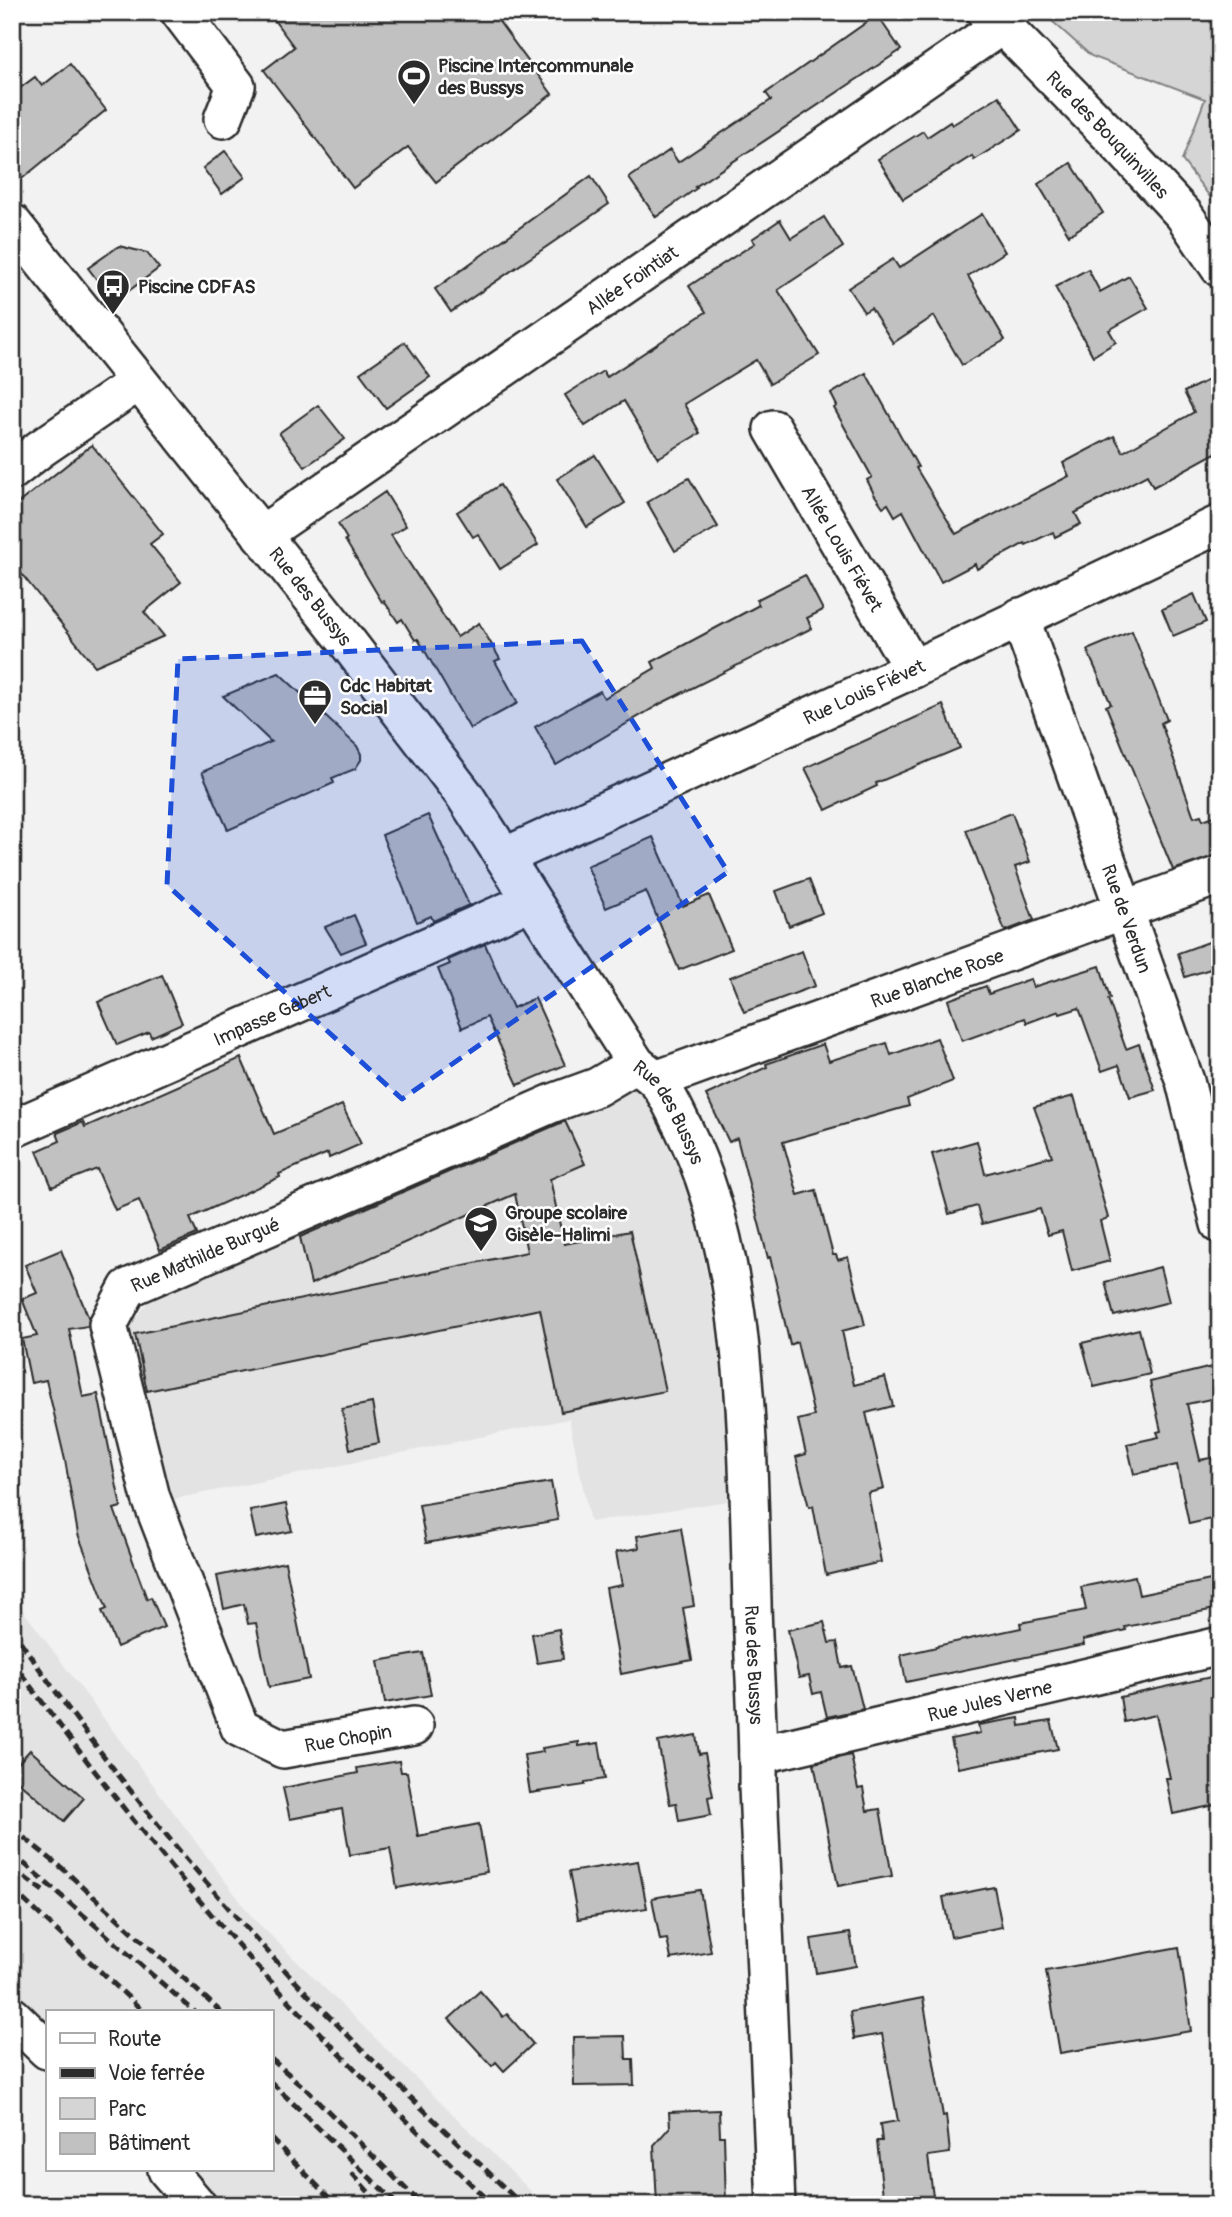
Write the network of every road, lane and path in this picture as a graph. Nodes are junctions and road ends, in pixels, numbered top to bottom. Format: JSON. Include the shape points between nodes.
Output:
{"nodes":[{"id":1,"x":180,"y":12,"type":"edge"},
{"id":2,"x":994,"y":19,"type":"edge"},
{"id":3,"x":222,"y":119,"type":"dead end"},
{"id":4,"x":12,"y":223,"type":"edge"},
{"id":5,"x":1220,"y":268,"type":"edge"},
{"id":6,"x":138,"y":382,"type":"junction"},
{"id":7,"x":773,"y":429,"type":"dead end"},
{"id":8,"x":12,"y":471,"type":"edge"},
{"id":9,"x":1220,"y":524,"type":"edge"},
{"id":10,"x":261,"y":535,"type":"junction"},
{"id":11,"x":1020,"y":617,"type":"junction"},
{"id":12,"x":913,"y":669,"type":"junction"},
{"id":13,"x":504,"y":857,"type":"junction"},
{"id":14,"x":1220,"y":875,"type":"edge"},
{"id":15,"x":531,"y":901,"type":"junction"},
{"id":16,"x":1126,"y":909,"type":"junction"},
{"id":17,"x":646,"y":1072,"type":"junction"},
{"id":18,"x":12,"y":1129,"type":"edge"},
{"id":19,"x":1220,"y":1224,"type":"edge"},
{"id":20,"x":1220,"y":1647,"type":"edge"},
{"id":21,"x":414,"y":1726,"type":"dead end"},
{"id":22,"x":283,"y":1749,"type":"joint"},
{"id":23,"x":758,"y":1755,"type":"junction"},
{"id":24,"x":12,"y":2016,"type":"edge"},
{"id":25,"x":46,"y":2049,"type":"edge"},
{"id":26,"x":169,"y":2172,"type":"edge"},
{"id":27,"x":197,"y":2205,"type":"edge"},
{"id":28,"x":776,"y":2205,"type":"edge"}],
"edges":[{"from":1,"to":3,"type":"street","via":[[236,86]]},
{"from":2,"to":5,"type":"street","name":"Rue des Bouquinvilles","via":[[1184,215]]},
{"from":2,"to":10,"type":"street","name":"Allée Fointiat"},
{"from":4,"to":6,"type":"street","name":"Rue des Bussys"},
{"from":6,"to":8,"type":"street"},
{"from":6,"to":10,"type":"street","name":"Rue des Bussys"},
{"from":7,"to":12,"type":"street","name":"Allée Louis Fiévet"},
{"from":9,"to":11,"type":"street","name":"Rue Louis Fiévet"},
{"from":10,"to":13,"type":"street","name":"Rue des Bussys","via":[[419,734]]},
{"from":11,"to":12,"type":"street","name":"Rue Louis Fiévet"},
{"from":11,"to":16,"type":"street","name":"Rue de Verdun"},
{"from":12,"to":13,"type":"street","name":"Rue Louis Fiévet"},
{"from":13,"to":15,"type":"street","name":"Rue des Bussys"},
{"from":14,"to":16,"type":"street","name":"Rue Blanche Rose"},
{"from":15,"to":17,"type":"street","name":"Rue des Bussys"},
{"from":15,"to":18,"type":"street","name":"Impasse Gebert"},
{"from":16,"to":17,"type":"street","name":"Rue Blanche Rose"},
{"from":16,"to":19,"type":"street","name":"Rue de Verdun","via":[[1185,1081]]},
{"from":17,"to":22,"type":"street","name":"Rue Mathilde Burgué","via":[[553,1103],[128,1288],[108,1325],[151,1498],[240,1728]]},
{"from":17,"to":23,"type":"street","name":"Rue des Bussys","via":[[670,1101],[694,1150],[720,1237],[736,1319],[745,1395]]},
{"from":20,"to":23,"type":"street","name":"Rue Jules Verne"},
{"from":21,"to":22,"type":"street","name":"Rue Chopin"},
{"from":23,"to":28,"type":"street","name":"Rue des Bussys"},
{"from":24,"to":25,"type":"street"},
{"from":26,"to":27,"type":"street"}]}
